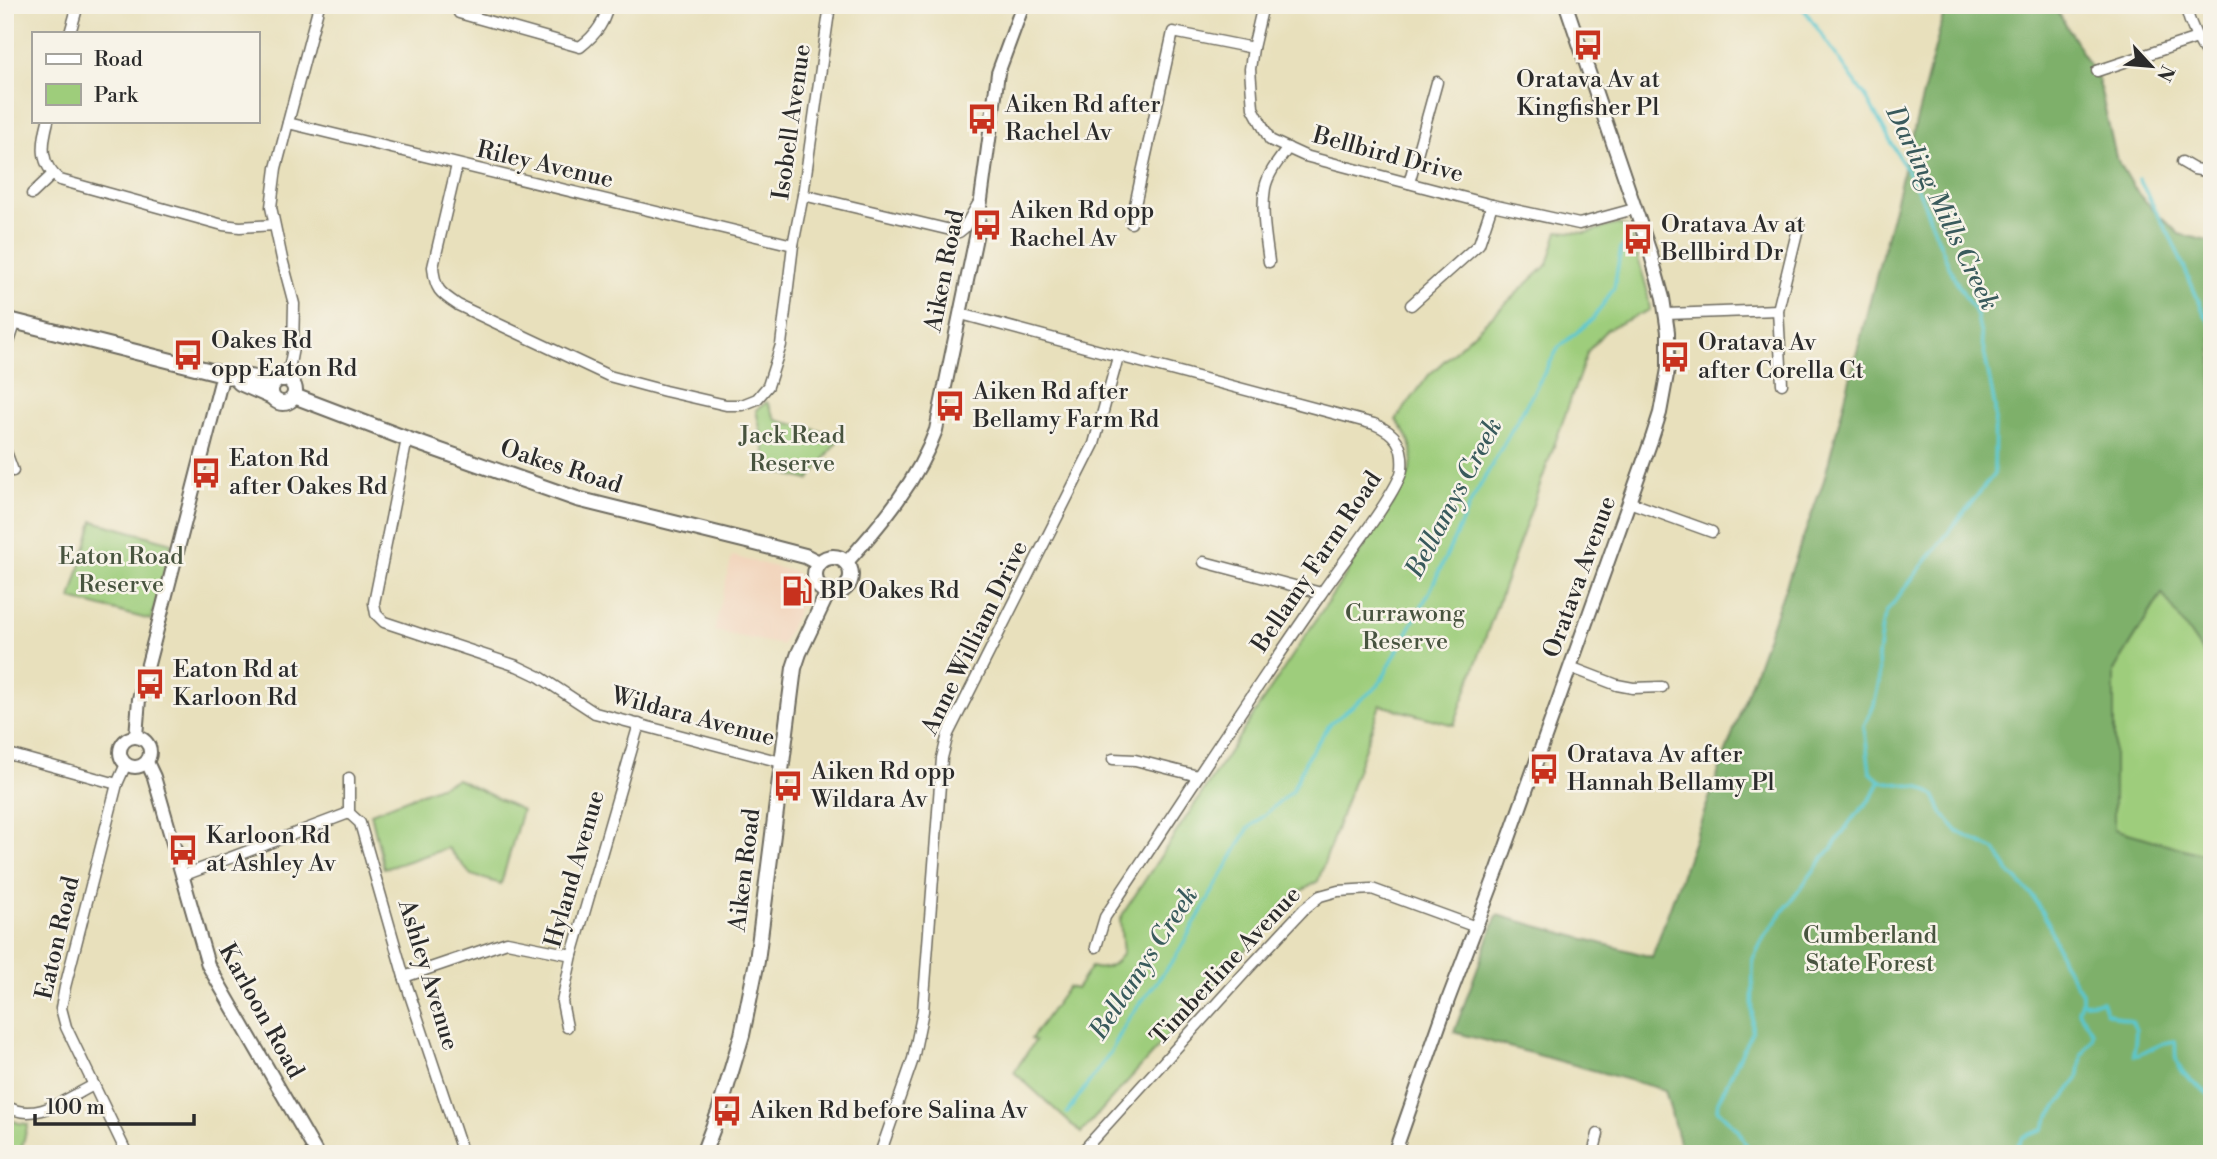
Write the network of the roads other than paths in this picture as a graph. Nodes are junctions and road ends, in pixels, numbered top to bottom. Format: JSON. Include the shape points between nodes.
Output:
{"nodes":[{"id":1,"x":78,"y":5,"type":"edge"},
{"id":2,"x":319,"y":5,"type":"edge"},
{"id":3,"x":460,"y":5,"type":"edge"},
{"id":4,"x":607,"y":5,"type":"edge"},
{"id":5,"x":830,"y":5,"type":"edge"},
{"id":6,"x":1023,"y":5,"type":"edge"},
{"id":7,"x":1263,"y":5,"type":"edge"},
{"id":8,"x":1566,"y":5,"type":"edge"},
{"id":9,"x":2185,"y":5,"type":"edge"},
{"id":10,"x":70,"y":32,"type":"edge"},
{"id":11,"x":2197,"y":38,"type":"junction"},
{"id":12,"x":1252,"y":48,"type":"junction"},
{"id":13,"x":2212,"y":61,"type":"edge"},
{"id":14,"x":2097,"y":71,"type":"dead end"},
{"id":15,"x":1437,"y":82,"type":"dead end"},
{"id":16,"x":48,"y":122,"type":"edge"},
{"id":17,"x":288,"y":123,"type":"junction"},
{"id":18,"x":1288,"y":148,"type":"junction"},
{"id":19,"x":2182,"y":162,"type":"dead end"},
{"id":20,"x":457,"y":165,"type":"junction"},
{"id":21,"x":2212,"y":172,"type":"edge"},
{"id":22,"x":53,"y":174,"type":"junction"},
{"id":23,"x":1409,"y":183,"type":"junction"},
{"id":24,"x":32,"y":194,"type":"dead end"},
{"id":25,"x":803,"y":195,"type":"junction"},
{"id":26,"x":982,"y":198,"type":"junction"},
{"id":27,"x":1492,"y":205,"type":"junction"},
{"id":28,"x":1634,"y":209,"type":"junction"},
{"id":29,"x":1130,"y":223,"type":"dead end"},
{"id":30,"x":1799,"y":224,"type":"dead end"},
{"id":31,"x":274,"y":225,"type":"junction"},
{"id":32,"x":793,"y":245,"type":"junction"},
{"id":33,"x":1269,"y":262,"type":"dead end"},
{"id":34,"x":1410,"y":305,"type":"dead end"},
{"id":35,"x":1777,"y":310,"type":"junction"},
{"id":36,"x":961,"y":314,"type":"junction"},
{"id":37,"x":1666,"y":314,"type":"junction"},
{"id":38,"x":11,"y":320,"type":"edge"},
{"id":39,"x":5,"y":354,"type":"edge"},
{"id":40,"x":1118,"y":357,"type":"junction"},
{"id":41,"x":229,"y":376,"type":"junction"},
{"id":42,"x":281,"y":380,"type":"junction"},
{"id":43,"x":1782,"y":384,"type":"dead end"},
{"id":44,"x":294,"y":396,"type":"junction"},
{"id":45,"x":272,"y":397,"type":"junction"},
{"id":46,"x":407,"y":439,"type":"junction"},
{"id":47,"x":5,"y":449,"type":"edge"},
{"id":48,"x":13,"y":471,"type":"dead end"},
{"id":49,"x":1629,"y":502,"type":"junction"},
{"id":50,"x":1712,"y":532,"type":"dead end"},
{"id":51,"x":847,"y":562,"type":"junction"},
{"id":52,"x":1205,"y":562,"type":"dead end"},
{"id":53,"x":819,"y":563,"type":"junction"},
{"id":54,"x":5,"y":584,"type":"edge"},
{"id":55,"x":5,"y":592,"type":"edge"},
{"id":56,"x":828,"y":592,"type":"junction"},
{"id":57,"x":1321,"y":593,"type":"junction"},
{"id":58,"x":1570,"y":667,"type":"junction"},
{"id":59,"x":1662,"y":687,"type":"dead end"},
{"id":60,"x":639,"y":724,"type":"junction"},
{"id":61,"x":136,"y":736,"type":"junction"},
{"id":62,"x":5,"y":753,"type":"edge"},
{"id":63,"x":1113,"y":759,"type":"dead end"},
{"id":64,"x":147,"y":762,"type":"junction"},
{"id":65,"x":781,"y":762,"type":"junction"},
{"id":66,"x":126,"y":764,"type":"junction"},
{"id":67,"x":1198,"y":776,"type":"junction"},
{"id":68,"x":349,"y":778,"type":"dead end"},
{"id":69,"x":117,"y":783,"type":"junction"},
{"id":70,"x":349,"y":813,"type":"junction"},
{"id":71,"x":182,"y":876,"type":"junction"},
{"id":72,"x":1476,"y":927,"type":"junction"},
{"id":73,"x":1096,"y":947,"type":"dead end"},
{"id":74,"x":572,"y":956,"type":"junction"},
{"id":75,"x":404,"y":977,"type":"junction"},
{"id":76,"x":567,"y":1027,"type":"dead end"},
{"id":77,"x":94,"y":1086,"type":"junction"},
{"id":78,"x":5,"y":1105,"type":"edge"},
{"id":79,"x":1598,"y":1134,"type":"dead end"},
{"id":80,"x":127,"y":1154,"type":"edge"},
{"id":81,"x":317,"y":1154,"type":"edge"},
{"id":82,"x":463,"y":1154,"type":"edge"},
{"id":83,"x":703,"y":1154,"type":"edge"},
{"id":84,"x":880,"y":1154,"type":"edge"},
{"id":85,"x":1080,"y":1154,"type":"edge"},
{"id":86,"x":1394,"y":1154,"type":"edge"},
{"id":87,"x":1593,"y":1154,"type":"edge"}],
"edges":[{"from":1,"to":10,"type":"street"},
{"from":2,"to":17,"type":"street"},
{"from":3,"to":4,"type":"street","via":[[458,13],[580,47],[595,36]]},
{"from":5,"to":25,"type":"street","name":"Isobell Avenue"},
{"from":6,"to":26,"type":"street","name":"Aiken Road","via":[[998,74]]},
{"from":7,"to":12,"type":"street","name":"Bellbird Drive"},
{"from":8,"to":28,"type":"street","name":"Oratava Avenue"},
{"from":9,"to":11,"type":"street"},
{"from":11,"to":13,"type":"street"},
{"from":11,"to":14,"type":"street"},
{"from":12,"to":18,"type":"street","name":"Bellbird Drive","via":[[1253,108],[1270,140]]},
{"from":12,"to":29,"type":"street","via":[[1173,32]]},
{"from":15,"to":23,"type":"street"},
{"from":16,"to":22,"type":"street","via":[[43,157]]},
{"from":17,"to":20,"type":"street","name":"Riley Avenue"},
{"from":17,"to":31,"type":"street","via":[[271,207]]},
{"from":18,"to":23,"type":"street","name":"Bellbird Drive"},
{"from":18,"to":33,"type":"street","via":[[1265,186]]},
{"from":19,"to":21,"type":"street"},
{"from":20,"to":32,"type":"street","name":"Riley Avenue"},
{"from":20,"to":32,"type":"street","name":"Isobell Avenue","via":[[433,267],[440,293],[609,376],[665,391],[726,405],[757,399],[768,386],[781,345]]},
{"from":22,"to":24,"type":"street"},
{"from":22,"to":31,"type":"street","via":[[68,183],[223,225]]},
{"from":23,"to":27,"type":"street","name":"Bellbird Drive"},
{"from":25,"to":26,"type":"street","via":[[959,232]]},
{"from":25,"to":32,"type":"street","name":"Isobell Avenue"},
{"from":26,"to":36,"type":"street","name":"Aiken Road"},
{"from":27,"to":28,"type":"street","name":"Bellbird Drive","via":[[1579,224]]},
{"from":27,"to":34,"type":"street","via":[[1479,244]]},
{"from":28,"to":37,"type":"street","name":"Oratava Avenue","via":[[1659,279]]},
{"from":30,"to":35,"type":"street"},
{"from":31,"to":42,"type":"street","via":[[294,304],[293,348]]},
{"from":35,"to":37,"type":"street"},
{"from":35,"to":43,"type":"street"},
{"from":36,"to":40,"type":"street","name":"Bellamy Farm Road"},
{"from":36,"to":51,"type":"street","name":"Aiken Road","via":[[928,453]]},
{"from":37,"to":49,"type":"street","name":"Oratava Avenue","via":[[1665,391]]},
{"from":38,"to":39,"type":"street"},
{"from":38,"to":41,"type":"main road"},
{"from":40,"to":57,"type":"street","name":"Bellamy Farm Road","via":[[1374,424],[1395,437],[1402,471]]},
{"from":40,"to":84,"type":"street","name":"Anne William Drive","via":[[1094,444],[948,734],[942,758],[922,1011],[913,1059]]},
{"from":41,"to":42,"type":"main road"},
{"from":41,"to":45,"type":"main road"},
{"from":41,"to":61,"type":"street","via":[[139,699]]},
{"from":42,"to":44,"type":"main road","via":[[293,384]]},
{"from":42,"to":45,"type":"main road","via":[[271,388]]},
{"from":44,"to":45,"type":"main road","via":[[285,403]]},
{"from":44,"to":46,"type":"main road","name":"Oakes Road"},
{"from":46,"to":53,"type":"main road","name":"Oakes Road","via":[[577,499]]},
{"from":46,"to":60,"type":"street","name":"Wildara Avenue","via":[[374,603],[376,614],[384,622],[517,666],[595,713]]},
{"from":47,"to":48,"type":"street"},
{"from":49,"to":50,"type":"street"},
{"from":49,"to":58,"type":"street","name":"Oratava Avenue"},
{"from":51,"to":53,"type":"main road","via":[[835,557]]},
{"from":51,"to":56,"type":"main road","via":[[851,576],[846,587]]},
{"from":52,"to":57,"type":"street"},
{"from":53,"to":56,"type":"main road","via":[[816,581]]},
{"from":54,"to":55,"type":"street"},
{"from":56,"to":65,"type":"main road","name":"Aiken Road","via":[[794,668]]},
{"from":57,"to":67,"type":"street","name":"Bellamy Farm Road"},
{"from":58,"to":59,"type":"street","via":[[1617,685]]},
{"from":58,"to":72,"type":"street","name":"Oratava Avenue"},
{"from":60,"to":65,"type":"street","name":"Wildara Avenue"},
{"from":60,"to":74,"type":"street","name":"Hyland Avenue"},
{"from":61,"to":64,"type":"street","via":[[148,743],[151,753]]},
{"from":61,"to":66,"type":"street","via":[[121,747],[120,757]]},
{"from":62,"to":69,"type":"street"},
{"from":63,"to":67,"type":"street"},
{"from":64,"to":66,"type":"street","via":[[135,767]]},
{"from":64,"to":71,"type":"street","name":"Karloon Road"},
{"from":65,"to":83,"type":"main road","name":"Aiken Road","via":[[757,961],[742,1035]]},
{"from":66,"to":69,"type":"street","name":"Eaton Road"},
{"from":67,"to":73,"type":"street","name":"Bellamy Farm Road","via":[[1105,917]]},
{"from":68,"to":70,"type":"street","name":"Ashley Avenue"},
{"from":69,"to":77,"type":"street","name":"Eaton Road","via":[[61,1008]]},
{"from":70,"to":71,"type":"street"},
{"from":70,"to":75,"type":"street","name":"Ashley Avenue","via":[[360,823]]},
{"from":71,"to":81,"type":"street","name":"Karloon Road","via":[[208,965]]},
{"from":72,"to":85,"type":"street","name":"Timberline Avenue","via":[[1372,889],[1320,896]]},
{"from":72,"to":86,"type":"street","name":"Oratava Avenue"},
{"from":74,"to":75,"type":"street","via":[[507,942]]},
{"from":74,"to":76,"type":"street","name":"Hyland Avenue","via":[[562,1002]]},
{"from":75,"to":82,"type":"street","name":"Ashley Avenue"},
{"from":77,"to":78,"type":"street","via":[[33,1113]]},
{"from":77,"to":80,"type":"street","name":"Eaton Road"},
{"from":79,"to":87,"type":"street"}]}
